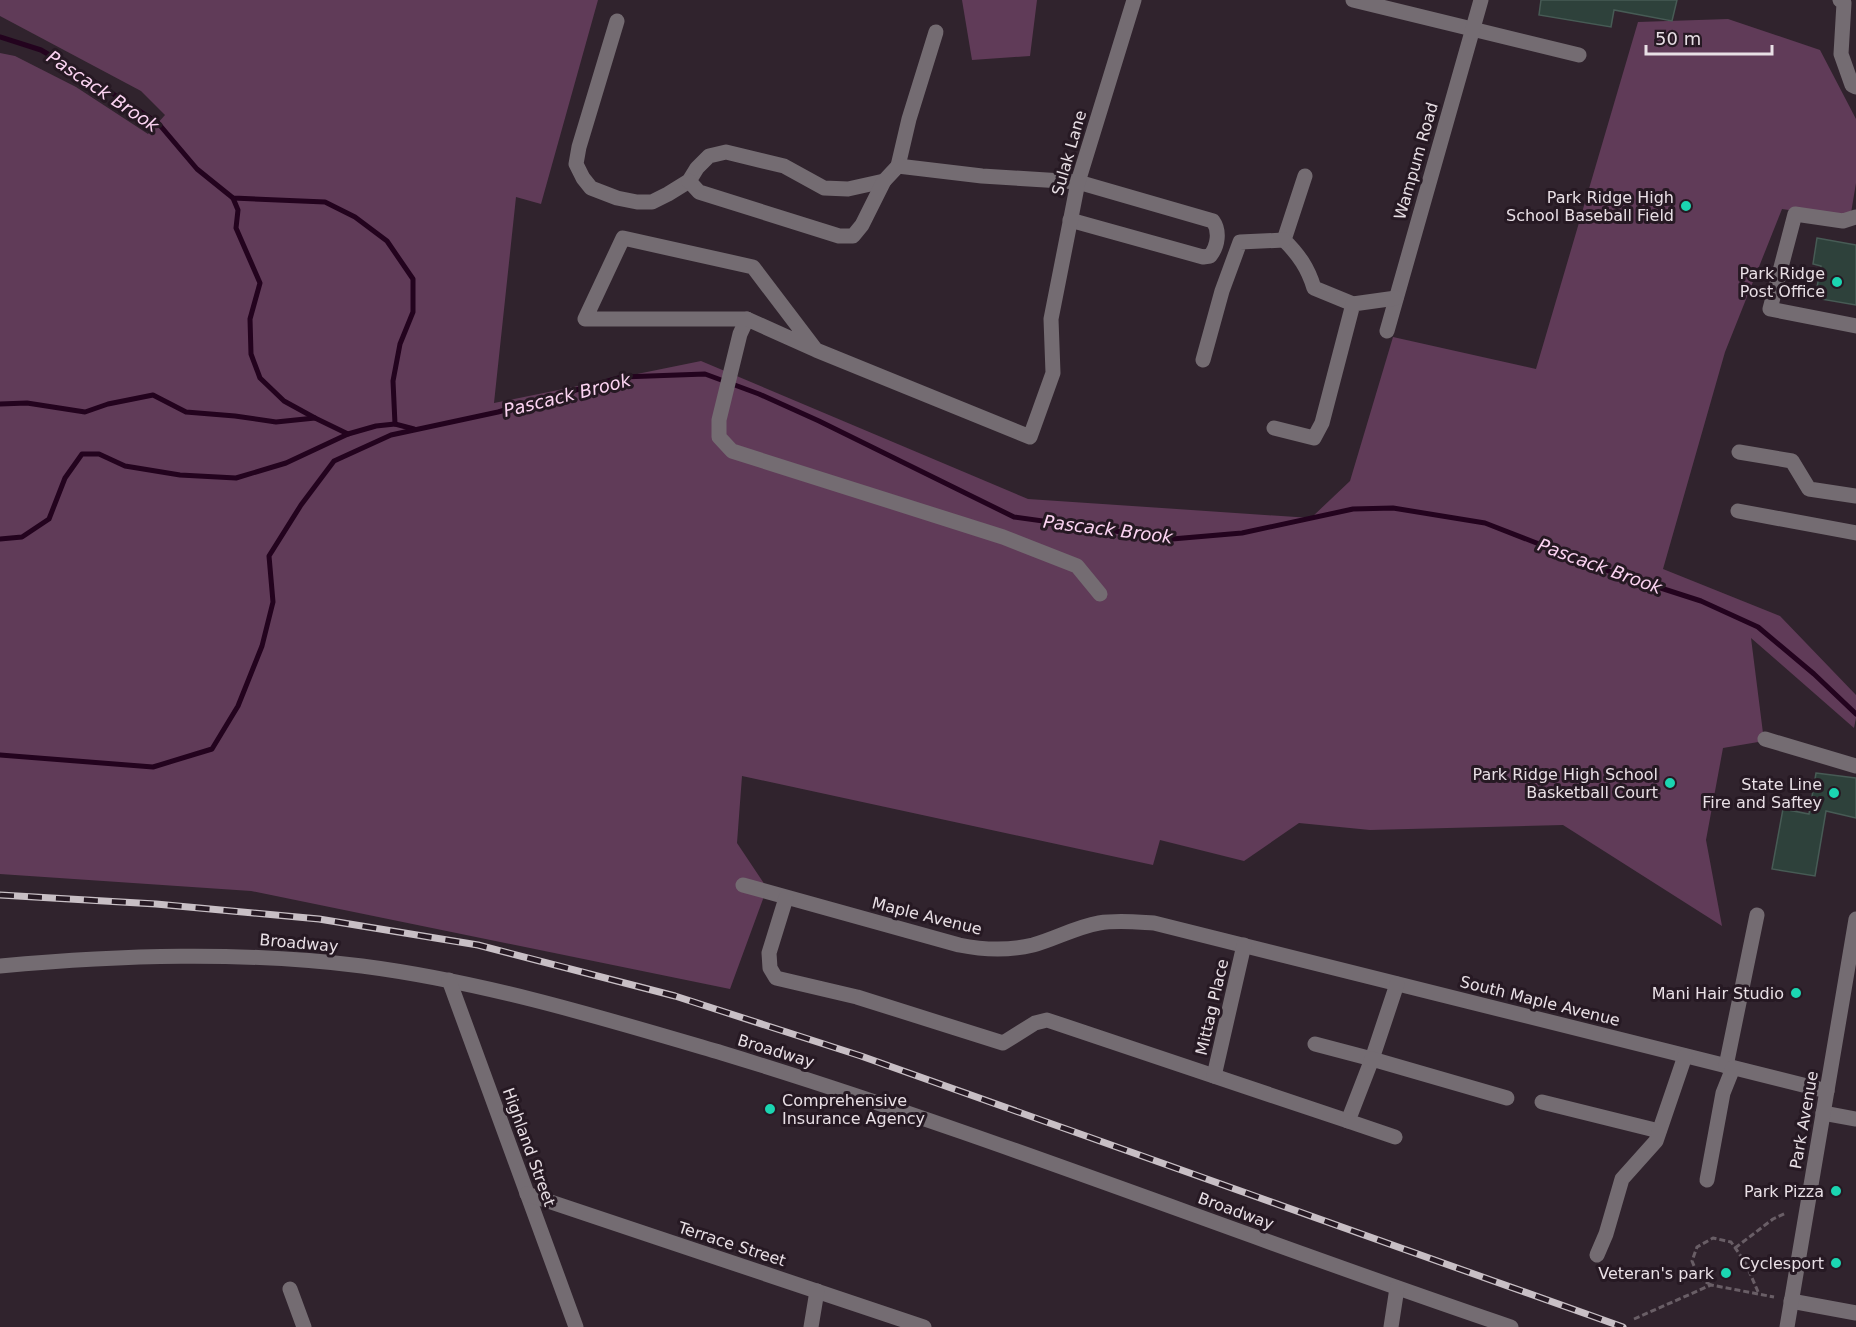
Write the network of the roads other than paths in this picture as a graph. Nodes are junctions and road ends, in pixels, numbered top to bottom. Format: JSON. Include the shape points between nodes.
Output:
{"nodes":[{"id":1,"x":1134,"y":0,"type":"edge"},
{"id":2,"x":1353,"y":0,"type":"edge"},
{"id":3,"x":1481,"y":0,"type":"edge"},
{"id":4,"x":1840,"y":0,"type":"edge"},
{"id":5,"x":617,"y":21,"type":"dead end"},
{"id":6,"x":1473,"y":28,"type":"junction"},
{"id":7,"x":936,"y":32,"type":"dead end"},
{"id":8,"x":1579,"y":55,"type":"dead end"},
{"id":9,"x":1856,"y":87,"type":"edge"},
{"id":10,"x":898,"y":166,"type":"junction"},
{"id":11,"x":1305,"y":176,"type":"dead end"},
{"id":12,"x":689,"y":181,"type":"junction"},
{"id":13,"x":884,"y":181,"type":"junction"},
{"id":14,"x":1078,"y":182,"type":"junction"},
{"id":15,"x":1856,"y":217,"type":"edge"},
{"id":16,"x":1070,"y":220,"type":"junction"},
{"id":17,"x":1284,"y":240,"type":"junction"},
{"id":18,"x":1396,"y":298,"type":"junction"},
{"id":19,"x":1353,"y":304,"type":"junction"},
{"id":20,"x":747,"y":319,"type":"junction"},
{"id":21,"x":1856,"y":326,"type":"edge"},
{"id":22,"x":1386,"y":331,"type":"dead end"},
{"id":23,"x":816,"y":350,"type":"junction"},
{"id":24,"x":1203,"y":360,"type":"dead end"},
{"id":25,"x":1274,"y":428,"type":"dead end"},
{"id":26,"x":1739,"y":452,"type":"dead end"},
{"id":27,"x":1856,"y":496,"type":"edge"},
{"id":28,"x":1738,"y":511,"type":"dead end"},
{"id":29,"x":1856,"y":533,"type":"edge"},
{"id":30,"x":1100,"y":594,"type":"dead end"},
{"id":31,"x":1766,"y":739,"type":"dead end"},
{"id":32,"x":1856,"y":766,"type":"edge"},
{"id":33,"x":743,"y":885,"type":"dead end"},
{"id":34,"x":786,"y":898,"type":"junction"},
{"id":35,"x":1757,"y":915,"type":"dead end"},
{"id":36,"x":1856,"y":919,"type":"edge"},
{"id":37,"x":1244,"y":945,"type":"junction"},
{"id":38,"x":1853,"y":954,"type":"edge"},
{"id":39,"x":0,"y":966,"type":"edge"},
{"id":40,"x":1851,"y":978,"type":"edge"},
{"id":41,"x":448,"y":980,"type":"junction"},
{"id":42,"x":1397,"y":984,"type":"junction"},
{"id":43,"x":1315,"y":1044,"type":"dead end"},
{"id":44,"x":1685,"y":1056,"type":"junction"},
{"id":45,"x":1372,"y":1059,"type":"junction"},
{"id":46,"x":1730,"y":1067,"type":"junction"},
{"id":47,"x":1214,"y":1076,"type":"junction"},
{"id":48,"x":1827,"y":1091,"type":"junction"},
{"id":49,"x":1507,"y":1098,"type":"dead end"},
{"id":50,"x":1542,"y":1102,"type":"dead end"},
{"id":51,"x":1823,"y":1113,"type":"junction"},
{"id":52,"x":1856,"y":1119,"type":"edge"},
{"id":53,"x":1348,"y":1121,"type":"junction"},
{"id":54,"x":1659,"y":1131,"type":"junction"},
{"id":55,"x":1395,"y":1137,"type":"dead end"},
{"id":56,"x":1707,"y":1180,"type":"dead end"},
{"id":57,"x":527,"y":1194,"type":"junction"},
{"id":58,"x":1597,"y":1255,"type":"dead end"},
{"id":59,"x":1397,"y":1288,"type":"junction"},
{"id":60,"x":290,"y":1289,"type":"dead end"},
{"id":61,"x":817,"y":1291,"type":"junction"},
{"id":62,"x":1791,"y":1301,"type":"junction"},
{"id":63,"x":1856,"y":1313,"type":"edge"},
{"id":64,"x":304,"y":1327,"type":"edge"},
{"id":65,"x":576,"y":1327,"type":"edge"},
{"id":66,"x":811,"y":1327,"type":"edge"},
{"id":67,"x":924,"y":1327,"type":"edge"},
{"id":68,"x":1391,"y":1327,"type":"edge"},
{"id":69,"x":1511,"y":1327,"type":"edge"},
{"id":70,"x":1787,"y":1327,"type":"edge"}],
"edges":[{"from":1,"to":14,"type":"street","name":"Sulak Lane"},
{"from":2,"to":6,"type":"street"},
{"from":3,"to":6,"type":"street","name":"Wampum Road"},
{"from":4,"to":9,"type":"street","via":[[1844,3],[1841,54]]},
{"from":5,"to":12,"type":"street","via":[[576,164],[591,188],[637,202],[652,202]]},
{"from":6,"to":8,"type":"street"},
{"from":6,"to":18,"type":"street","name":"Wampum Road"},
{"from":7,"to":10,"type":"street"},
{"from":10,"to":13,"type":"street"},
{"from":10,"to":14,"type":"street"},
{"from":11,"to":17,"type":"street"},
{"from":12,"to":13,"type":"street","via":[[709,156],[726,152],[784,166],[824,188],[849,189]]},
{"from":12,"to":13,"type":"street","via":[[699,192],[839,236],[853,236]]},
{"from":14,"to":16,"type":"street","name":"Sulak Lane"},
{"from":14,"to":16,"type":"street","via":[[1213,221],[1217,227],[1214,250],[1203,257]]},
{"from":15,"to":21,"type":"street","via":[[1843,221],[1795,214],[1770,309]]},
{"from":16,"to":23,"type":"street","name":"Sulak Lane","via":[[1051,319],[1053,373],[1030,437]]},
{"from":17,"to":19,"type":"street","via":[[1308,270],[1314,288]]},
{"from":17,"to":24,"type":"street","via":[[1240,242]]},
{"from":18,"to":19,"type":"street"},
{"from":18,"to":22,"type":"street","name":"Wampum Road"},
{"from":19,"to":25,"type":"street","via":[[1322,423],[1314,438]]},
{"from":20,"to":23,"type":"street"},
{"from":20,"to":23,"type":"street","via":[[585,319],[624,238],[753,267]]},
{"from":20,"to":30,"type":"street","via":[[718,420],[719,437],[732,452],[1003,537],[1077,566]]},
{"from":26,"to":27,"type":"street","via":[[1792,461],[1809,489]]},
{"from":28,"to":29,"type":"street"},
{"from":31,"to":32,"type":"street"},
{"from":33,"to":34,"type":"street","name":"Maple Avenue"},
{"from":34,"to":37,"type":"street","name":"Maple Avenue","via":[[982,949],[1033,945],[1099,923],[1127,921],[1154,923]]},
{"from":34,"to":47,"type":"street","via":[[768,953],[770,968],[777,978],[857,997],[1003,1043],[1047,1020]]},
{"from":35,"to":46,"type":"street"},
{"from":36,"to":38,"type":"street","name":"Park Avenue"},
{"from":37,"to":42,"type":"street","name":"South Maple Avenue"},
{"from":37,"to":47,"type":"street","name":"Mittag Place"},
{"from":38,"to":40,"type":"street","name":"Park Avenue"},
{"from":39,"to":41,"type":"street","name":"Broadway","via":[[211,955],[284,958]]},
{"from":40,"to":48,"type":"street","name":"Park Avenue"},
{"from":41,"to":57,"type":"street","name":"Highland Street"},
{"from":41,"to":59,"type":"street","name":"Broadway","via":[[659,1035],[914,1114]]},
{"from":42,"to":44,"type":"street","name":"South Maple Avenue"},
{"from":42,"to":45,"type":"street"},
{"from":43,"to":45,"type":"street"},
{"from":44,"to":46,"type":"street","name":"South Maple Avenue"},
{"from":44,"to":54,"type":"street"},
{"from":45,"to":49,"type":"street"},
{"from":45,"to":53,"type":"street"},
{"from":46,"to":48,"type":"street","name":"South Maple Avenue"},
{"from":46,"to":56,"type":"street"},
{"from":47,"to":53,"type":"street"},
{"from":48,"to":51,"type":"street","name":"Park Avenue"},
{"from":50,"to":54,"type":"street"},
{"from":51,"to":52,"type":"street"},
{"from":51,"to":62,"type":"street","name":"Park Avenue"},
{"from":53,"to":55,"type":"street"},
{"from":54,"to":58,"type":"street","via":[[1656,1141],[1622,1179]]},
{"from":57,"to":61,"type":"street","name":"Terrace Street"},
{"from":57,"to":65,"type":"street","name":"Highland Street"},
{"from":59,"to":68,"type":"street"},
{"from":59,"to":69,"type":"street","name":"Broadway"},
{"from":60,"to":64,"type":"street"},
{"from":61,"to":66,"type":"street"},
{"from":61,"to":67,"type":"street","name":"Terrace Street"},
{"from":62,"to":63,"type":"street"},
{"from":62,"to":70,"type":"street","name":"Park Avenue"}]}
